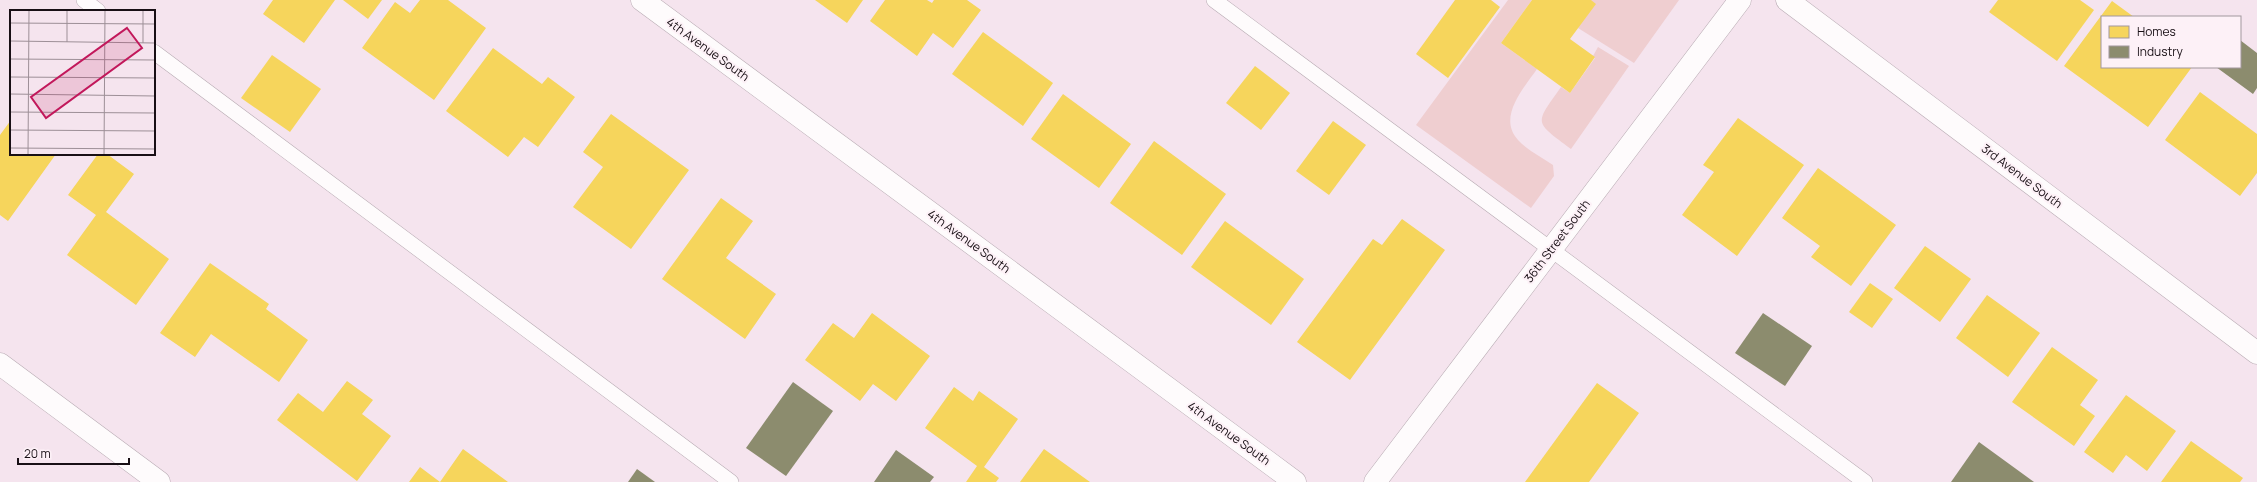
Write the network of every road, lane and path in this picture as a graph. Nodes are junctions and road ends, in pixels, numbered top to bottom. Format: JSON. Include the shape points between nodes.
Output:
{"nodes":[{"id":1,"x":84,"y":0,"type":"edge"},
{"id":2,"x":642,"y":0,"type":"edge"},
{"id":3,"x":1214,"y":0,"type":"edge"},
{"id":4,"x":1740,"y":0,"type":"edge"},
{"id":5,"x":1787,"y":0,"type":"edge"},
{"id":6,"x":97,"y":10,"type":"edge"},
{"id":7,"x":155,"y":53,"type":"edge"},
{"id":8,"x":1550,"y":250,"type":"junction"},
{"id":9,"x":2257,"y":353,"type":"edge"},
{"id":10,"x":0,"y":364,"type":"edge"},
{"id":11,"x":159,"y":482,"type":"edge"},
{"id":12,"x":731,"y":482,"type":"edge"},
{"id":13,"x":1295,"y":482,"type":"edge"},
{"id":14,"x":1375,"y":482,"type":"edge"},
{"id":15,"x":1865,"y":482,"type":"edge"}],
"edges":[{"from":1,"to":6,"type":"lane"},
{"from":2,"to":13,"type":"street","name":"4th Avenue South"},
{"from":3,"to":8,"type":"lane"},
{"from":4,"to":8,"type":"street","name":"36th Street South"},
{"from":5,"to":9,"type":"street","name":"3rd Avenue South"},
{"from":7,"to":12,"type":"lane"},
{"from":8,"to":14,"type":"street","name":"36th Street South"},
{"from":8,"to":15,"type":"lane"},
{"from":10,"to":11,"type":"street"}]}
